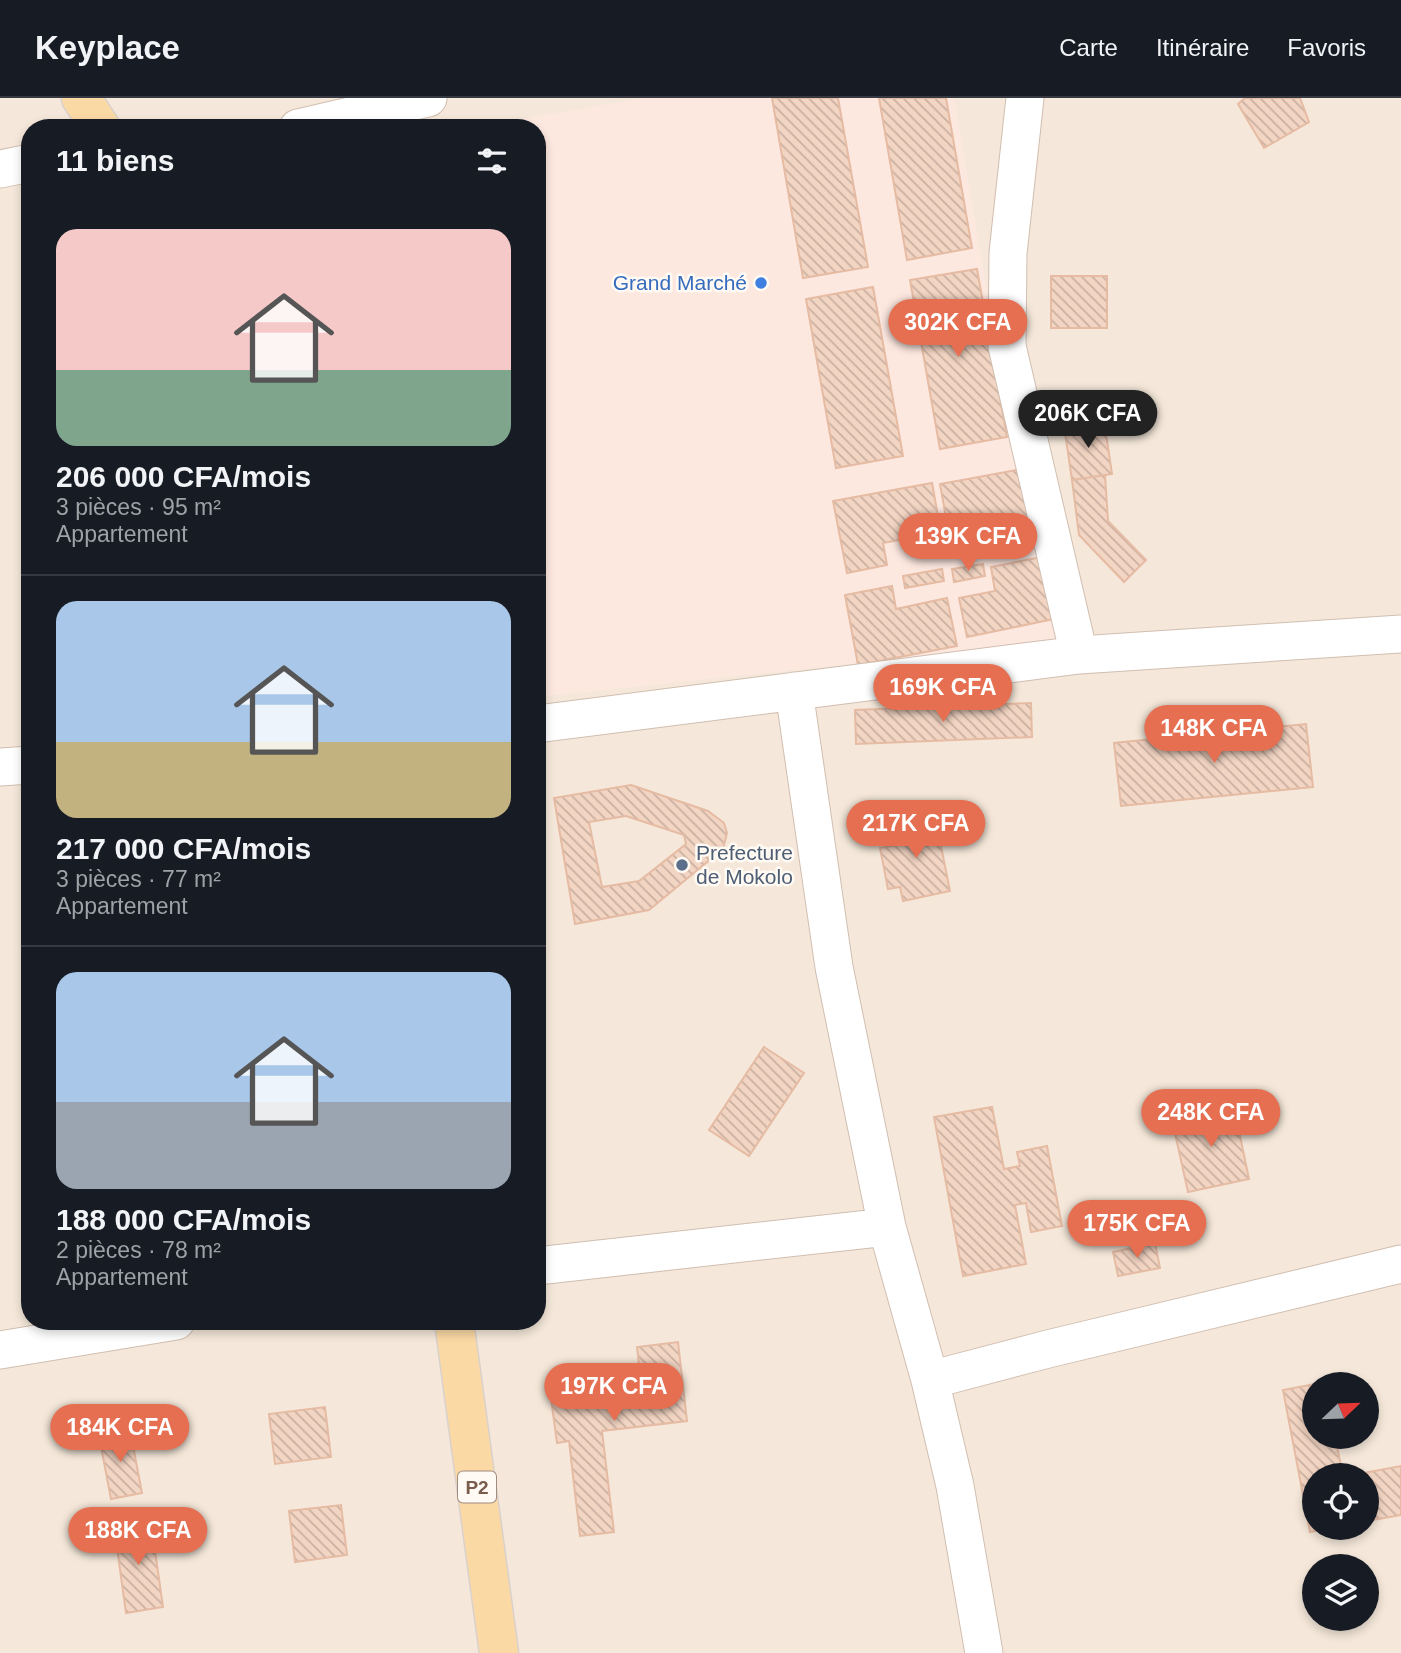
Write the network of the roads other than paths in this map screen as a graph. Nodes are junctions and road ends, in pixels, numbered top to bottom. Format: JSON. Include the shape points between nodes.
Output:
{"nodes":[{"id":1,"x":81,"y":98,"type":"edge"},
{"id":2,"x":296,"y":98,"type":"edge"},
{"id":3,"x":428,"y":98,"type":"edge"},
{"id":4,"x":1025,"y":98,"type":"edge"},
{"id":5,"x":95,"y":119,"type":"edge"},
{"id":6,"x":299,"y":119,"type":"edge"},
{"id":7,"x":338,"y":119,"type":"edge"},
{"id":8,"x":21,"y":165,"type":"edge"},
{"id":9,"x":0,"y":169,"type":"edge"},
{"id":10,"x":1401,"y":634,"type":"edge"},
{"id":11,"x":1079,"y":655,"type":"junction"},
{"id":12,"x":794,"y":691,"type":"junction"},
{"id":13,"x":546,"y":723,"type":"edge"},
{"id":14,"x":21,"y":766,"type":"edge"},
{"id":15,"x":0,"y":767,"type":"edge"},
{"id":16,"x":887,"y":1227,"type":"junction"},
{"id":17,"x":1401,"y":1264,"type":"edge"},
{"id":18,"x":546,"y":1265,"type":"edge"},
{"id":19,"x":121,"y":1330,"type":"edge"},
{"id":20,"x":455,"y":1330,"type":"edge"},
{"id":21,"x":0,"y":1350,"type":"edge"},
{"id":22,"x":930,"y":1380,"type":"junction"},
{"id":23,"x":499,"y":1653,"type":"edge"},
{"id":24,"x":984,"y":1653,"type":"edge"}],
"edges":[{"from":1,"to":5,"type":"main road"},
{"from":2,"to":6,"type":"street"},
{"from":3,"to":7,"type":"street"},
{"from":4,"to":11,"type":"street","via":[[1008,253],[1007,346]]},
{"from":8,"to":9,"type":"street"},
{"from":10,"to":11,"type":"street"},
{"from":11,"to":12,"type":"street"},
{"from":12,"to":13,"type":"street"},
{"from":12,"to":16,"type":"street","via":[[834,967]]},
{"from":14,"to":15,"type":"street"},
{"from":16,"to":18,"type":"street"},
{"from":16,"to":22,"type":"street"},
{"from":17,"to":22,"type":"street"},
{"from":19,"to":21,"type":"street"},
{"from":20,"to":23,"type":"main road","number":"P2"},
{"from":22,"to":24,"type":"street","via":[[955,1486]]}]}
